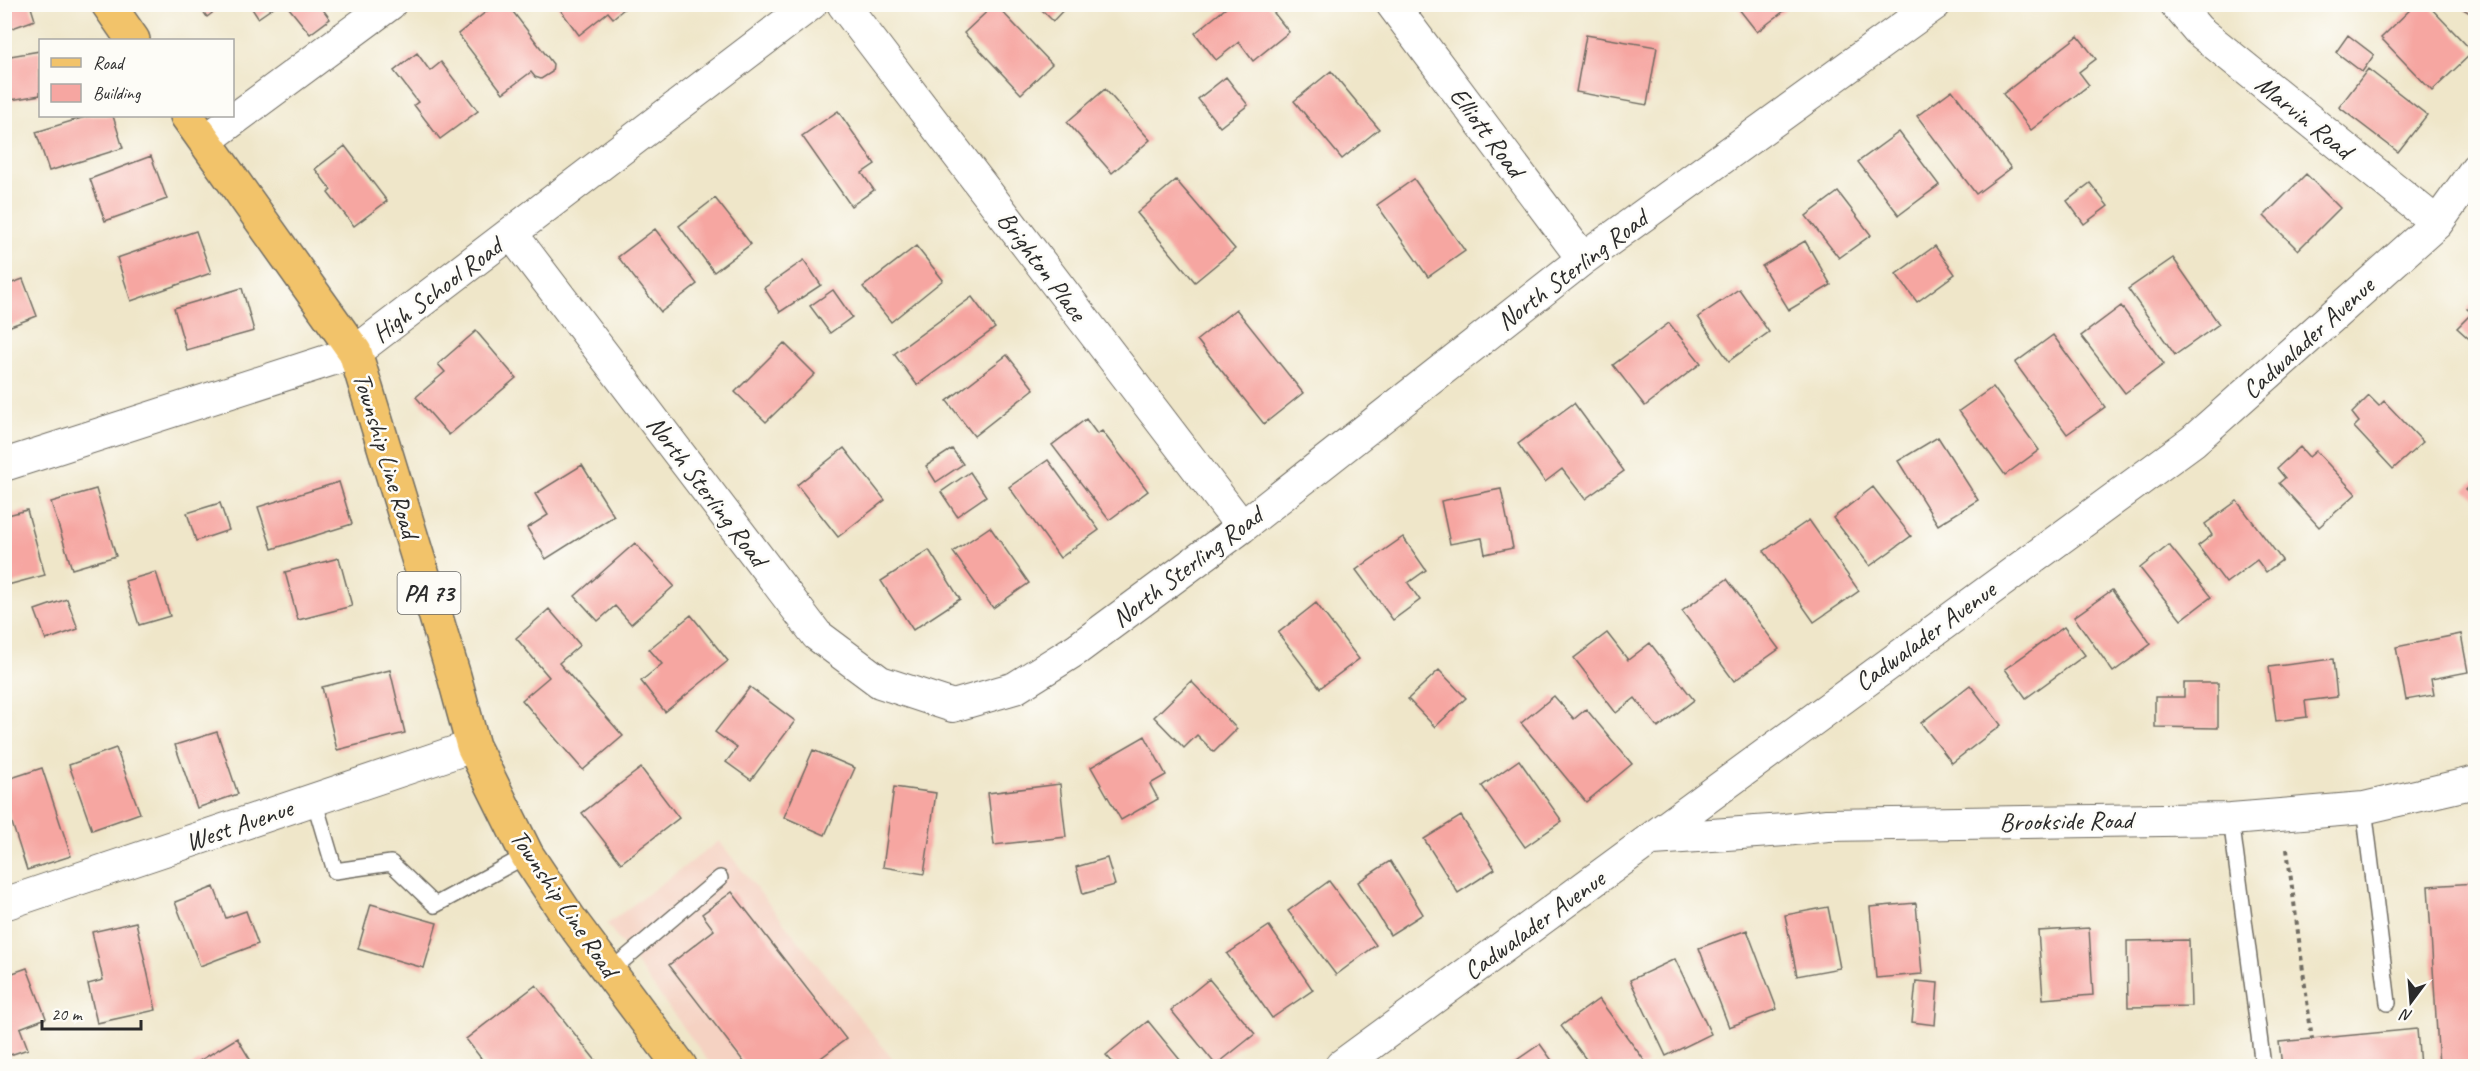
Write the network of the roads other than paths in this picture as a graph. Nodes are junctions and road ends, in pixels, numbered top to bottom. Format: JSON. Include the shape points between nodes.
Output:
{"nodes":[{"id":1,"x":108,"y":4,"type":"edge"},
{"id":2,"x":390,"y":4,"type":"edge"},
{"id":3,"x":811,"y":4,"type":"edge"},
{"id":4,"x":843,"y":4,"type":"edge"},
{"id":5,"x":1392,"y":4,"type":"edge"},
{"id":6,"x":1935,"y":4,"type":"edge"},
{"id":7,"x":2176,"y":4,"type":"edge"},
{"id":8,"x":133,"y":39,"type":"edge"},
{"id":9,"x":234,"y":104,"type":"edge"},
{"id":10,"x":213,"y":117,"type":"edge"},
{"id":11,"x":196,"y":128,"type":"edge"},
{"id":12,"x":2475,"y":169,"type":"edge"},
{"id":13,"x":2438,"y":223,"type":"junction"},
{"id":14,"x":511,"y":233,"type":"junction"},
{"id":15,"x":1583,"y":259,"type":"junction"},
{"id":16,"x":355,"y":352,"type":"junction"},
{"id":17,"x":4,"y":465,"type":"edge"},
{"id":18,"x":1242,"y":526,"type":"junction"},
{"id":19,"x":473,"y":746,"type":"junction"},
{"id":20,"x":2475,"y":782,"type":"edge"},
{"id":21,"x":314,"y":800,"type":"junction"},
{"id":22,"x":2364,"y":808,"type":"junction"},
{"id":23,"x":2231,"y":819,"type":"junction"},
{"id":24,"x":1653,"y":838,"type":"junction"},
{"id":25,"x":527,"y":855,"type":"junction"},
{"id":26,"x":720,"y":878,"type":"dead end"},
{"id":27,"x":4,"y":904,"type":"edge"},
{"id":28,"x":609,"y":972,"type":"junction"},
{"id":29,"x":2388,"y":1004,"type":"dead end"},
{"id":30,"x":680,"y":1066,"type":"edge"},
{"id":31,"x":1341,"y":1066,"type":"edge"},
{"id":32,"x":2263,"y":1066,"type":"edge"}],
"edges":[{"from":1,"to":8,"type":"main road"},
{"from":2,"to":9,"type":"street"},
{"from":3,"to":14,"type":"street","name":"High School Road"},
{"from":4,"to":18,"type":"street","name":"Brighton Place"},
{"from":5,"to":15,"type":"street","name":"Elliott Road"},
{"from":6,"to":15,"type":"street","name":"North Sterling Road"},
{"from":7,"to":13,"type":"street","name":"Marvin Road","via":[[2198,30]]},
{"from":10,"to":11,"type":"street"},
{"from":11,"to":16,"type":"main road","name":"Township Line Road","number":"PA 73"},
{"from":12,"to":13,"type":"street","name":"Cadwalader Avenue"},
{"from":13,"to":24,"type":"street","name":"Cadwalader Avenue","via":[[2193,441]]},
{"from":14,"to":16,"type":"street","name":"High School Road"},
{"from":14,"to":18,"type":"street","name":"North Sterling Road","via":[[817,635],[880,682],[953,706],[1015,688],[1077,649]]},
{"from":15,"to":18,"type":"street","name":"North Sterling Road"},
{"from":16,"to":17,"type":"street","name":"High School Road"},
{"from":16,"to":19,"type":"main road","name":"Township Line Road","number":"PA 73"},
{"from":19,"to":21,"type":"street","name":"West Avenue"},
{"from":19,"to":25,"type":"main road","name":"Township Line Road","number":"PA 73"},
{"from":20,"to":22,"type":"street","name":"Brookside Road"},
{"from":21,"to":25,"type":"lane","via":[[335,870],[391,863],[435,905]]},
{"from":21,"to":27,"type":"street","name":"West Avenue"},
{"from":22,"to":23,"type":"street","name":"Brookside Road"},
{"from":22,"to":29,"type":"lane"},
{"from":23,"to":24,"type":"street","name":"Brookside Road","via":[[1827,825]]},
{"from":23,"to":32,"type":"lane"},
{"from":24,"to":31,"type":"street","name":"Cadwalader Avenue"},
{"from":25,"to":28,"type":"main road","name":"Township Line Road","number":"PA 73"},
{"from":26,"to":28,"type":"lane"},
{"from":28,"to":30,"type":"main road","name":"Township Line Road","number":"PA 73"}]}
